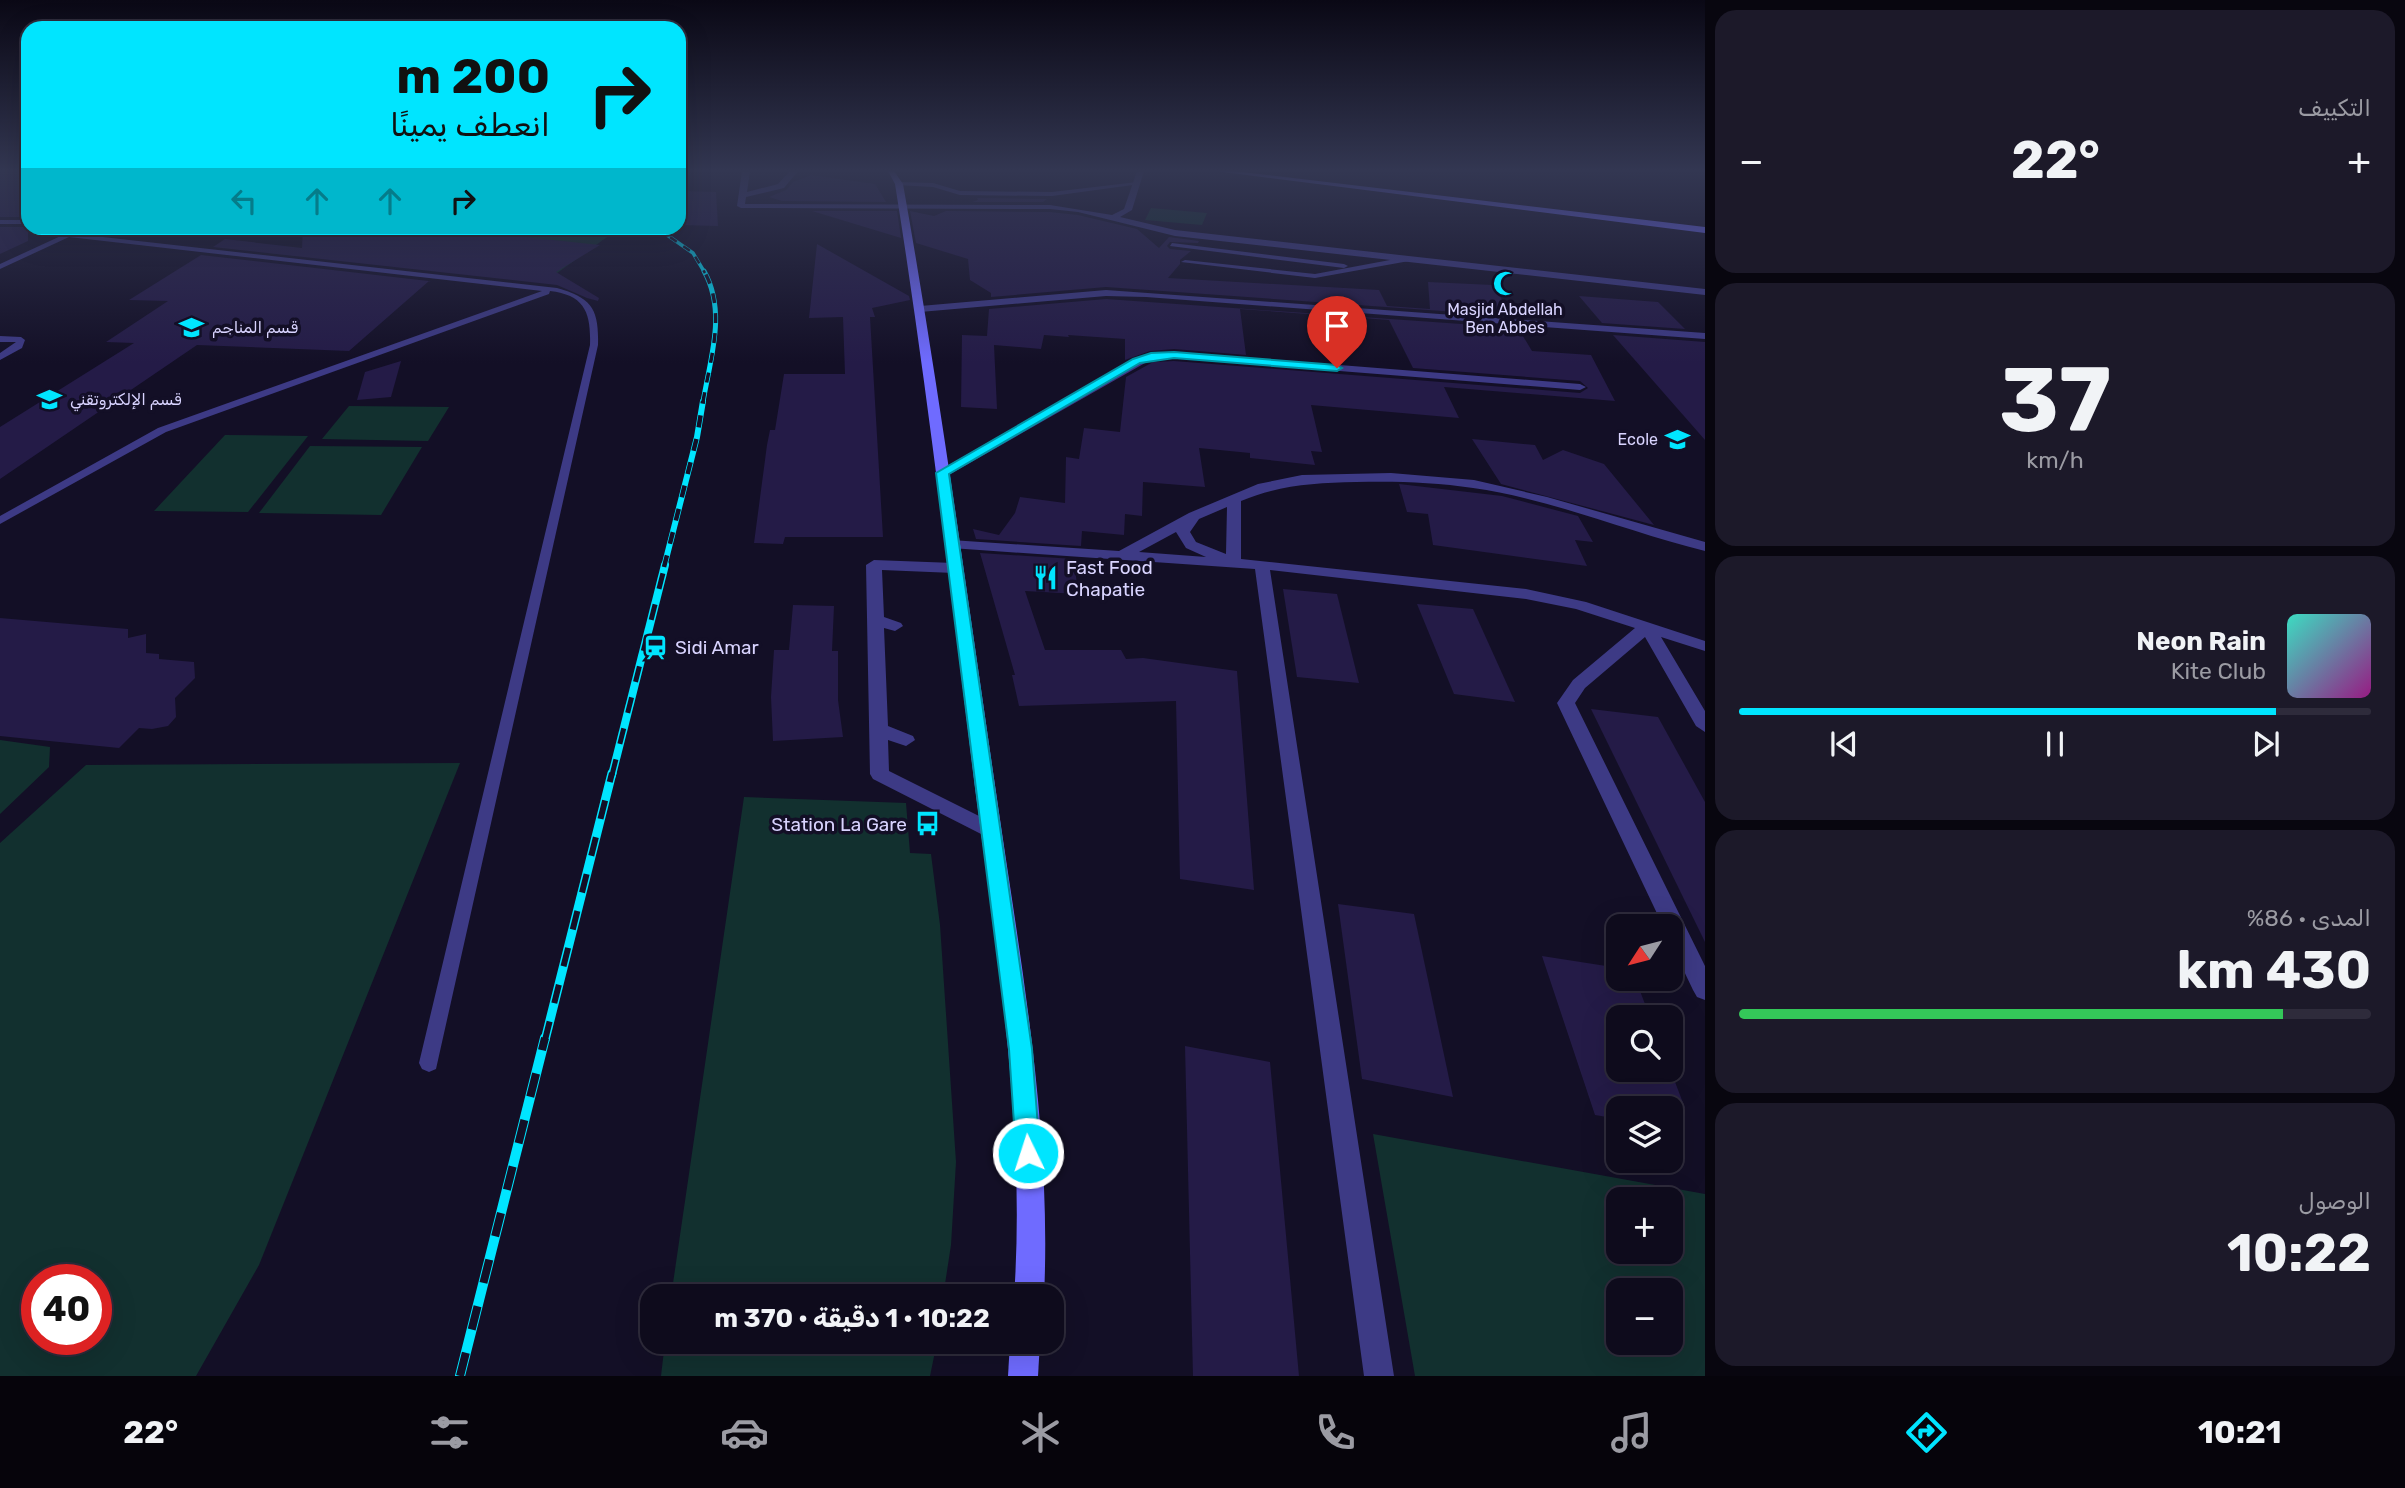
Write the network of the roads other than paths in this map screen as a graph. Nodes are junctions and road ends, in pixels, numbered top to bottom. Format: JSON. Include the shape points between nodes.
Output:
{"nodes":[{"id":1,"x":68,"y":235,"type":"edge"},
{"id":2,"x":70,"y":235,"type":"edge"},
{"id":3,"x":907,"y":235,"type":"edge"},
{"id":4,"x":1195,"y":235,"type":"edge"},
{"id":5,"x":1172,"y":245,"type":"dead end"},
{"id":6,"x":1406,"y":258,"type":"junction"},
{"id":7,"x":1185,"y":262,"type":"dead end"},
{"id":8,"x":0,"y":267,"type":"edge"},
{"id":9,"x":1358,"y":267,"type":"junction"},
{"id":10,"x":551,"y":290,"type":"junction"},
{"id":11,"x":1705,"y":292,"type":"edge"},
{"id":12,"x":919,"y":309,"type":"junction"},
{"id":13,"x":1705,"y":336,"type":"edge"},
{"id":14,"x":0,"y":339,"type":"edge"},
{"id":15,"x":0,"y":357,"type":"edge"},
{"id":16,"x":1580,"y":387,"type":"dead end"},
{"id":17,"x":942,"y":473,"type":"junction"},
{"id":18,"x":1234,"y":501,"type":"junction"},
{"id":19,"x":1194,"y":516,"type":"junction"},
{"id":20,"x":0,"y":521,"type":"edge"},
{"id":21,"x":951,"y":544,"type":"junction"},
{"id":22,"x":1705,"y":547,"type":"edge"},
{"id":23,"x":1123,"y":555,"type":"junction"},
{"id":24,"x":1233,"y":563,"type":"junction"},
{"id":25,"x":1262,"y":565,"type":"junction"},
{"id":26,"x":954,"y":568,"type":"junction"},
{"id":27,"x":876,"y":620,"type":"junction"},
{"id":28,"x":895,"y":626,"type":"dead end"},
{"id":29,"x":1647,"y":627,"type":"junction"},
{"id":30,"x":1705,"y":646,"type":"edge"},
{"id":31,"x":1705,"y":726,"type":"edge"},
{"id":32,"x":879,"y":729,"type":"junction"},
{"id":33,"x":906,"y":740,"type":"dead end"},
{"id":34,"x":990,"y":831,"type":"junction"},
{"id":35,"x":1705,"y":990,"type":"edge"},
{"id":36,"x":429,"y":1063,"type":"dead end"},
{"id":37,"x":1029,"y":1284,"type":"edge"},
{"id":38,"x":1025,"y":1354,"type":"edge"},
{"id":39,"x":1023,"y":1376,"type":"edge"},
{"id":40,"x":1379,"y":1376,"type":"edge"}],
"edges":[{"from":1,"to":8,"type":"lane"},
{"from":2,"to":10,"type":"lane"},
{"from":3,"to":12,"type":"street"},
{"from":4,"to":6,"type":"street"},
{"from":5,"to":9,"type":"lane"},
{"from":6,"to":9,"type":"lane"},
{"from":6,"to":11,"type":"street"},
{"from":7,"to":9,"type":"lane","via":[[1302,275]]},
{"from":10,"to":20,"type":"lane","via":[[162,430]]},
{"from":10,"to":36,"type":"lane","via":[[580,298],[592,309],[594,345]]},
{"from":12,"to":13,"type":"street","via":[[1106,293],[1146,294]]},
{"from":12,"to":17,"type":"street"},
{"from":14,"to":15,"type":"lane","via":[[21,340]]},
{"from":16,"to":17,"type":"street","via":[[1151,356]]},
{"from":17,"to":21,"type":"street"},
{"from":18,"to":19,"type":"street"},
{"from":18,"to":22,"type":"street","via":[[1264,487],[1302,479],[1391,477],[1474,484]]},
{"from":18,"to":24,"type":"street"},
{"from":19,"to":23,"type":"street"},
{"from":19,"to":24,"type":"street","via":[[1183,532],[1191,545]]},
{"from":21,"to":23,"type":"street"},
{"from":21,"to":26,"type":"street"},
{"from":23,"to":24,"type":"street"},
{"from":24,"to":25,"type":"street"},
{"from":25,"to":29,"type":"street","via":[[1526,594],[1580,605]]},
{"from":25,"to":40,"type":"street"},
{"from":26,"to":27,"type":"street","via":[[874,565]]},
{"from":26,"to":34,"type":"street"},
{"from":27,"to":28,"type":"street"},
{"from":27,"to":32,"type":"street"},
{"from":29,"to":30,"type":"street"},
{"from":29,"to":31,"type":"street"},
{"from":29,"to":35,"type":"street","via":[[1579,684],[1566,704]]},
{"from":32,"to":33,"type":"street"},
{"from":32,"to":34,"type":"street","via":[[880,774]]},
{"from":34,"to":37,"type":"street","via":[[1021,1049],[1033,1232]]},
{"from":38,"to":39,"type":"street"}]}
